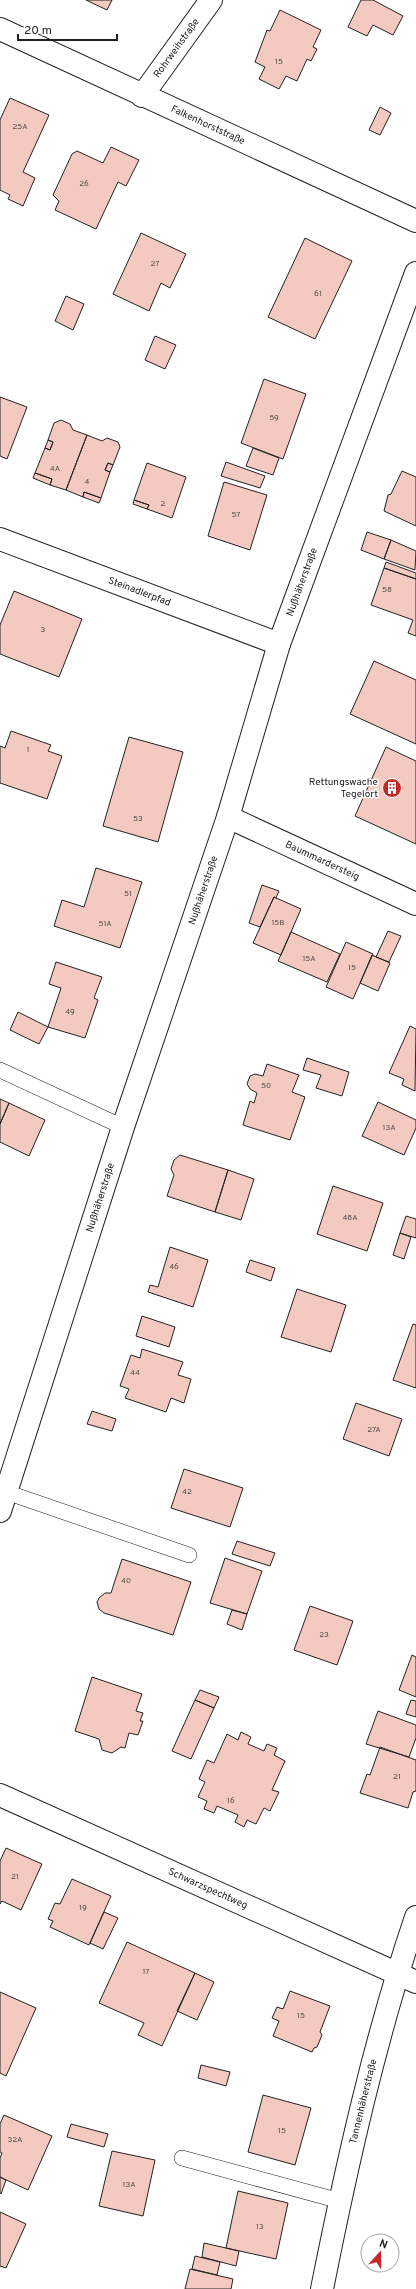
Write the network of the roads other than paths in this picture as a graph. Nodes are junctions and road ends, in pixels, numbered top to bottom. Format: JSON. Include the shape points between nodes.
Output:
{"nodes":[{"id":1,"x":211,"y":0,"type":"edge"},
{"id":2,"x":0,"y":29,"type":"edge"},
{"id":3,"x":142,"y":96,"type":"junction"},
{"id":4,"x":416,"y":222,"type":"edge"},
{"id":5,"x":416,"y":273,"type":"edge"},
{"id":6,"x":0,"y":539,"type":"edge"},
{"id":7,"x":279,"y":644,"type":"junction"},
{"id":8,"x":228,"y":817,"type":"junction"},
{"id":9,"x":416,"y":904,"type":"edge"},
{"id":10,"x":0,"y":1070,"type":"edge"},
{"id":11,"x":123,"y":1127,"type":"junction"},
{"id":12,"x":3,"y":1501,"type":"edge"},
{"id":13,"x":189,"y":1556,"type":"dead end"},
{"id":14,"x":0,"y":1794,"type":"edge"},
{"id":15,"x":416,"y":1917,"type":"edge"},
{"id":16,"x":407,"y":1978,"type":"edge"},
{"id":17,"x":182,"y":2158,"type":"dead end"},
{"id":18,"x":340,"y":2201,"type":"junction"},
{"id":19,"x":322,"y":2289,"type":"edge"}],
"edges":[{"from":1,"to":3,"type":"street","name":"Rohrweihstraße"},
{"from":2,"to":3,"type":"street","name":"Falkenhorststraße"},
{"from":3,"to":4,"type":"street","name":"Falkenhorststraße"},
{"from":5,"to":7,"type":"street","name":"Nußhäherstraße"},
{"from":6,"to":7,"type":"street","name":"Steinadlerpfad"},
{"from":7,"to":8,"type":"street","name":"Nußhäherstraße"},
{"from":8,"to":9,"type":"street","name":"Baummardersteig"},
{"from":8,"to":11,"type":"street","name":"Nußhäherstraße"},
{"from":10,"to":11,"type":"lane"},
{"from":11,"to":12,"type":"street","name":"Nußhäherstraße"},
{"from":12,"to":13,"type":"lane"},
{"from":14,"to":16,"type":"street","name":"Schwarzspechtweg"},
{"from":15,"to":16,"type":"street","name":"Tannenhäherstraße"},
{"from":16,"to":18,"type":"street","name":"Tannenhäherstraße"},
{"from":17,"to":18,"type":"lane"},
{"from":18,"to":19,"type":"street","name":"Tannenhäherstraße"}]}
